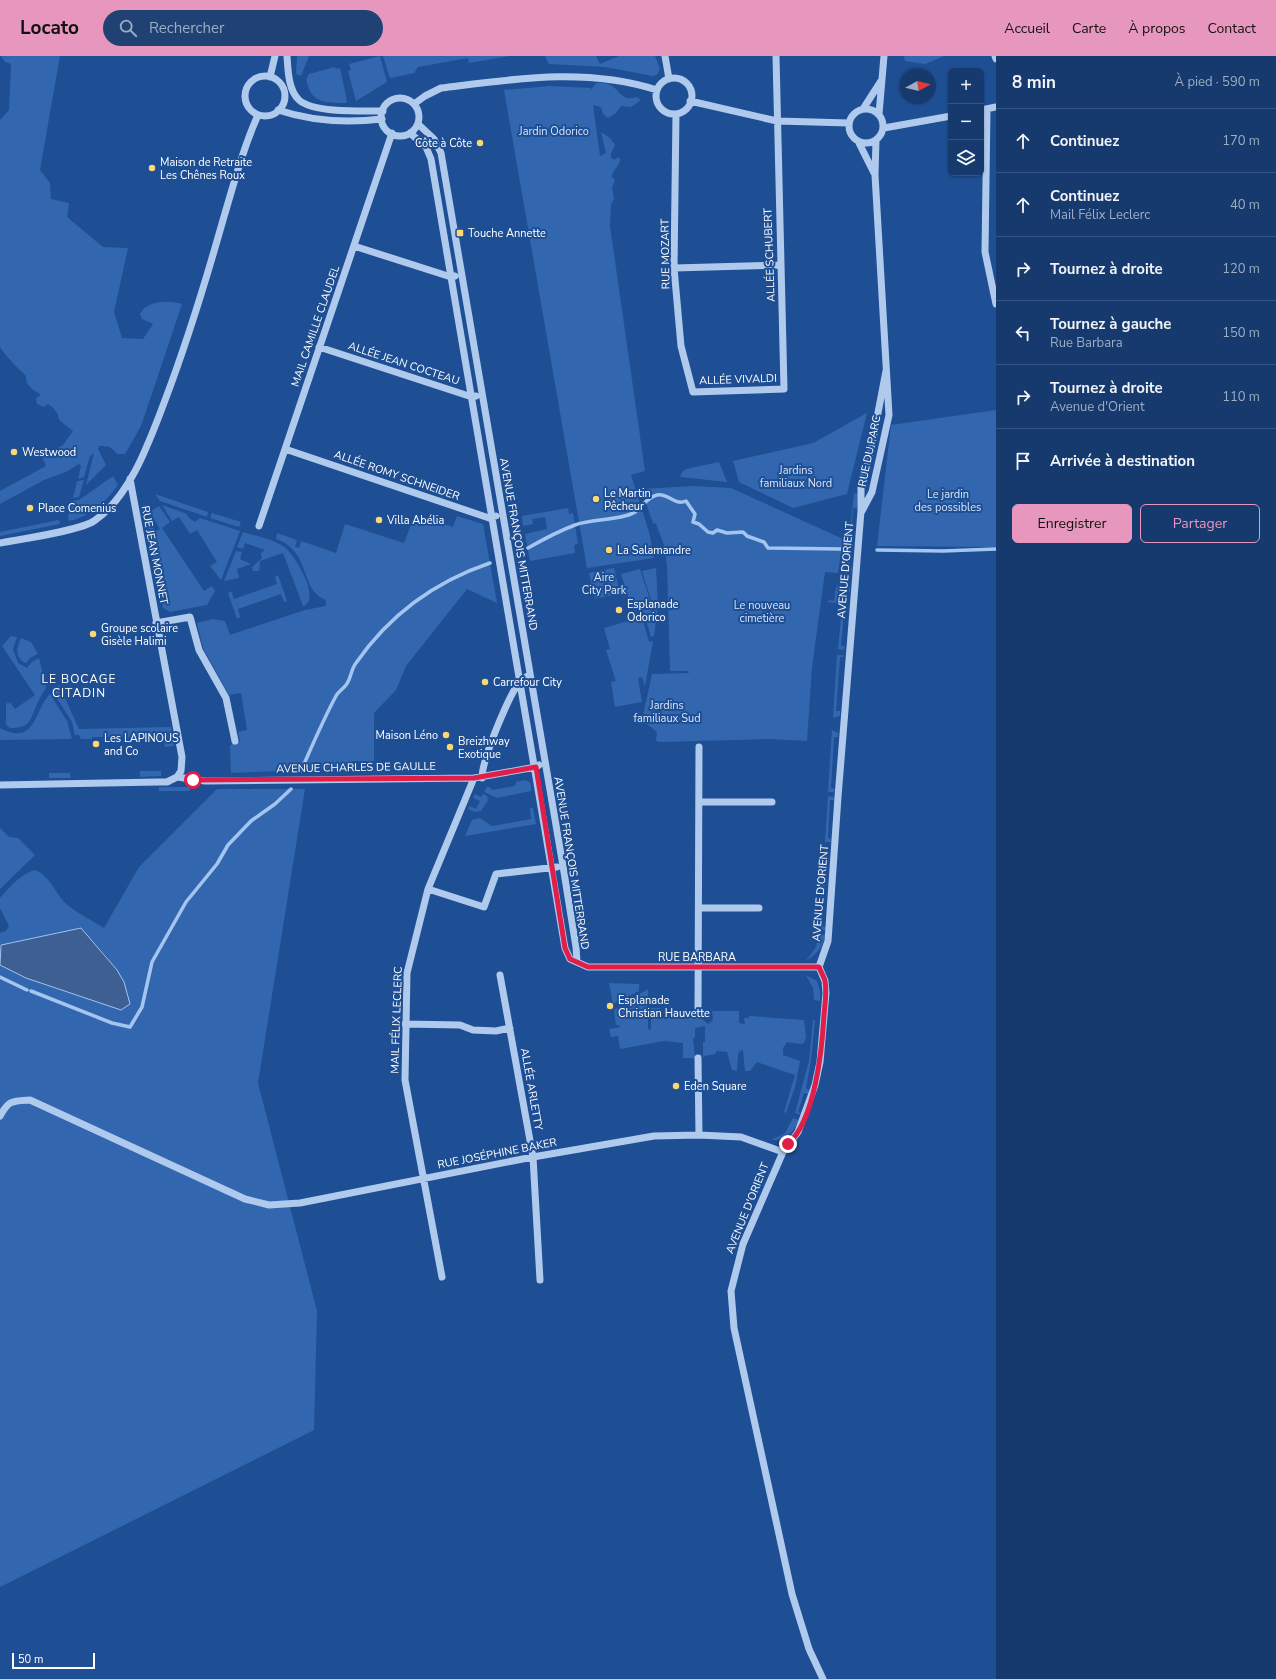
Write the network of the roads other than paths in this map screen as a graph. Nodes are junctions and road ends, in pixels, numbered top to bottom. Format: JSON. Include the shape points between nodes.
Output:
{"nodes":[{"id":1,"x":275,"y":56,"type":"edge"},
{"id":2,"x":287,"y":56,"type":"edge"},
{"id":3,"x":665,"y":56,"type":"edge"},
{"id":4,"x":776,"y":56,"type":"edge"},
{"id":5,"x":884,"y":56,"type":"edge"},
{"id":6,"x":995,"y":56,"type":"edge"},
{"id":7,"x":996,"y":59,"type":"edge"},
{"id":8,"x":270,"y":77,"type":"junction"},
{"id":9,"x":669,"y":79,"type":"junction"},
{"id":10,"x":882,"y":81,"type":"junction"},
{"id":11,"x":657,"y":90,"type":"junction"},
{"id":12,"x":690,"y":101,"type":"junction"},
{"id":13,"x":414,"y":104,"type":"junction"},
{"id":14,"x":996,"y":107,"type":"edge"},
{"id":15,"x":863,"y":109,"type":"junction"},
{"id":16,"x":278,"y":110,"type":"junction"},
{"id":17,"x":984,"y":110,"type":"edge"},
{"id":18,"x":383,"y":111,"type":"junction"},
{"id":19,"x":676,"y":114,"type":"junction"},
{"id":20,"x":879,"y":114,"type":"junction"},
{"id":21,"x":258,"y":115,"type":"junction"},
{"id":22,"x":948,"y":117,"type":"edge"},
{"id":23,"x":382,"y":119,"type":"junction"},
{"id":24,"x":777,"y":121,"type":"junction"},
{"id":25,"x":418,"y":124,"type":"junction"},
{"id":26,"x":849,"y":124,"type":"junction"},
{"id":27,"x":884,"y":128,"type":"junction"},
{"id":28,"x":392,"y":133,"type":"junction"},
{"id":29,"x":410,"y":133,"type":"junction"},
{"id":30,"x":876,"y":140,"type":"junction"},
{"id":31,"x":858,"y":141,"type":"junction"},
{"id":32,"x":875,"y":175,"type":"junction"},
{"id":33,"x":354,"y":246,"type":"junction"},
{"id":34,"x":780,"y":265,"type":"junction"},
{"id":35,"x":674,"y":268,"type":"junction"},
{"id":36,"x":461,"y":276,"type":"junction"},
{"id":37,"x":451,"y":277,"type":"junction"},
{"id":38,"x":996,"y":304,"type":"edge"},
{"id":39,"x":320,"y":347,"type":"junction"},
{"id":40,"x":886,"y":370,"type":"junction"},
{"id":41,"x":784,"y":389,"type":"joint"},
{"id":42,"x":693,"y":392,"type":"joint"},
{"id":43,"x":482,"y":395,"type":"junction"},
{"id":44,"x":472,"y":397,"type":"junction"},
{"id":45,"x":285,"y":449,"type":"junction"},
{"id":46,"x":130,"y":478,"type":"junction"},
{"id":47,"x":862,"y":511,"type":"junction"},
{"id":48,"x":502,"y":515,"type":"junction"},
{"id":49,"x":493,"y":517,"type":"junction"},
{"id":50,"x":259,"y":526,"type":"dead end"},
{"id":51,"x":0,"y":543,"type":"edge"},
{"id":52,"x":156,"y":623,"type":"junction"},
{"id":53,"x":530,"y":674,"type":"junction"},
{"id":54,"x":521,"y":682,"type":"junction"},
{"id":55,"x":235,"y":741,"type":"dead end"},
{"id":56,"x":699,"y":747,"type":"dead end"},
{"id":57,"x":544,"y":760,"type":"junction"},
{"id":58,"x":536,"y":767,"type":"junction"},
{"id":59,"x":177,"y":777,"type":"junction"},
{"id":60,"x":474,"y":778,"type":"junction"},
{"id":61,"x":482,"y":778,"type":"junction"},
{"id":62,"x":0,"y":785,"type":"edge"},
{"id":63,"x":699,"y":802,"type":"junction"},
{"id":64,"x":772,"y":802,"type":"dead end"},
{"id":65,"x":563,"y":866,"type":"junction"},
{"id":66,"x":552,"y":868,"type":"junction"},
{"id":67,"x":428,"y":888,"type":"junction"},
{"id":68,"x":699,"y":908,"type":"junction"},
{"id":69,"x":759,"y":908,"type":"dead end"},
{"id":70,"x":577,"y":962,"type":"junction"},
{"id":71,"x":819,"y":967,"type":"junction"},
{"id":72,"x":698,"y":968,"type":"junction"},
{"id":73,"x":500,"y":975,"type":"dead end"},
{"id":74,"x":698,"y":1015,"type":"dead end"},
{"id":75,"x":405,"y":1024,"type":"junction"},
{"id":76,"x":510,"y":1028,"type":"junction"},
{"id":77,"x":698,"y":1058,"type":"dead end"},
{"id":78,"x":0,"y":1116,"type":"edge"},
{"id":79,"x":698,"y":1135,"type":"junction"},
{"id":80,"x":782,"y":1152,"type":"junction"},
{"id":81,"x":533,"y":1157,"type":"junction"},
{"id":82,"x":422,"y":1179,"type":"junction"},
{"id":83,"x":442,"y":1277,"type":"dead end"},
{"id":84,"x":540,"y":1280,"type":"dead end"},
{"id":85,"x":823,"y":1679,"type":"edge"}],
"edges":[{"from":1,"to":8,"type":"street"},
{"from":2,"to":18,"type":"street","via":[[291,86],[299,100],[321,109]]},
{"from":3,"to":9,"type":"street"},
{"from":4,"to":24,"type":"street","name":"ALLÉE SCHUBERT"},
{"from":5,"to":10,"type":"street"},
{"from":6,"to":7,"type":"street"},
{"from":8,"to":16,"type":"street","via":[[276,80],[284,91],[284,102]]},
{"from":8,"to":21,"type":"street","via":[[258,78],[248,85],[246,90],[247,105]]},
{"from":9,"to":11,"type":"street"},
{"from":9,"to":12,"type":"street","via":[[680,80],[688,86]]},
{"from":10,"to":15,"type":"street"},
{"from":10,"to":20,"type":"street"},
{"from":11,"to":13,"type":"street","via":[[622,80],[554,76],[441,88]]},
{"from":11,"to":19,"type":"street","via":[[656,96],[660,107],[664,111]]},
{"from":12,"to":19,"type":"street","via":[[685,110]]},
{"from":12,"to":24,"type":"street"},
{"from":13,"to":18,"type":"street","via":[[400,98],[389,102]]},
{"from":13,"to":25,"type":"street","via":[[419,114]]},
{"from":14,"to":17,"type":"street"},
{"from":15,"to":20,"type":"street","via":[[869,108]]},
{"from":15,"to":26,"type":"street","via":[[854,114]]},
{"from":16,"to":21,"type":"street","via":[[270,115]]},
{"from":16,"to":23,"type":"street","via":[[296,117],[318,119]]},
{"from":17,"to":38,"type":"street","via":[[985,252]]},
{"from":18,"to":23,"type":"street"},
{"from":19,"to":35,"type":"street","name":"RUE MOZART"},
{"from":20,"to":27,"type":"street"},
{"from":21,"to":46,"type":"street","via":[[179,362],[147,448]]},
{"from":22,"to":27,"type":"street"},
{"from":23,"to":28,"type":"street","via":[[383,125]]},
{"from":24,"to":26,"type":"street"},
{"from":24,"to":34,"type":"street","name":"ALLÉE SCHUBERT"},
{"from":25,"to":29,"type":"street"},
{"from":25,"to":36,"type":"street","name":"AVENUE FRANÇOIS MITTERRAND","via":[[434,139],[441,153]]},
{"from":26,"to":31,"type":"street","via":[[851,134]]},
{"from":27,"to":30,"type":"street"},
{"from":28,"to":29,"type":"street"},
{"from":28,"to":33,"type":"street","name":"MAIL CAMILLE CLAUDEL"},
{"from":29,"to":37,"type":"street","name":"AVENUE FRANÇOIS MITTERRAND","via":[[426,147],[431,159]]},
{"from":30,"to":31,"type":"street","via":[[867,143]]},
{"from":30,"to":32,"type":"street","name":"RUE DU PARC"},
{"from":31,"to":32,"type":"street","name":"RUE DU PARC"},
{"from":32,"to":40,"type":"street","name":"RUE DU PARC"},
{"from":33,"to":37,"type":"street"},
{"from":33,"to":39,"type":"street","name":"MAIL CAMILLE CLAUDEL"},
{"from":34,"to":35,"type":"street"},
{"from":34,"to":41,"type":"street","name":"ALLÉE SCHUBERT"},
{"from":35,"to":42,"type":"street","name":"RUE MOZART","via":[[681,346]]},
{"from":36,"to":37,"type":"street"},
{"from":36,"to":43,"type":"street","name":"AVENUE FRANÇOIS MITTERRAND"},
{"from":37,"to":44,"type":"street","name":"AVENUE FRANÇOIS MITTERRAND"},
{"from":39,"to":44,"type":"street","name":"ALLÉE JEAN COCTEAU"},
{"from":39,"to":45,"type":"street","name":"MAIL CAMILLE CLAUDEL"},
{"from":40,"to":47,"type":"street","name":"RUE DU PARC","via":[[861,487]]},
{"from":40,"to":47,"type":"street","name":"RUE DU PARC","via":[[889,415],[872,492]]},
{"from":41,"to":42,"type":"street","name":"ALLÉE VIVALDI"},
{"from":43,"to":44,"type":"street","name":"ALLÉE JEAN COCTEAU"},
{"from":43,"to":48,"type":"street","name":"AVENUE FRANÇOIS MITTERRAND"},
{"from":44,"to":49,"type":"street","name":"AVENUE FRANÇOIS MITTERRAND"},
{"from":45,"to":49,"type":"street","name":"ALLÉE ROMY SCHNEIDER","via":[[489,518]]},
{"from":45,"to":50,"type":"street","name":"MAIL CAMILLE CLAUDEL"},
{"from":46,"to":51,"type":"street","via":[[116,502],[92,522]]},
{"from":46,"to":52,"type":"street","name":"RUE JEAN MONNET"},
{"from":47,"to":71,"type":"street","name":"AVENUE D'ORIENT","via":[[838,789],[828,941]]},
{"from":48,"to":49,"type":"street","name":"ALLÉE ROMY SCHNEIDER"},
{"from":48,"to":53,"type":"street","name":"AVENUE FRANÇOIS MITTERRAND"},
{"from":49,"to":54,"type":"street","name":"AVENUE FRANÇOIS MITTERRAND"},
{"from":52,"to":55,"type":"street","via":[[190,617],[199,650],[226,698]]},
{"from":52,"to":59,"type":"street","name":"RUE JEAN MONNET","via":[[182,757],[181,771]]},
{"from":53,"to":54,"type":"street"},
{"from":53,"to":57,"type":"street","name":"AVENUE FRANÇOIS MITTERRAND"},
{"from":54,"to":58,"type":"street","name":"AVENUE FRANÇOIS MITTERRAND"},
{"from":54,"to":61,"type":"street","via":[[511,698],[490,746],[482,769]]},
{"from":56,"to":63,"type":"street"},
{"from":57,"to":58,"type":"street"},
{"from":57,"to":65,"type":"street","name":"AVENUE FRANÇOIS MITTERRAND"},
{"from":58,"to":61,"type":"street"},
{"from":58,"to":66,"type":"street","name":"AVENUE FRANÇOIS MITTERRAND"},
{"from":59,"to":60,"type":"street","name":"AVENUE CHARLES DE GAULLE","via":[[205,781]]},
{"from":59,"to":62,"type":"street","name":"AVENUE CHARLES DE GAULLE","via":[[166,782]]},
{"from":60,"to":61,"type":"street"},
{"from":60,"to":67,"type":"street","name":"MAIL FÉLIX LECLERC"},
{"from":63,"to":64,"type":"street"},
{"from":63,"to":68,"type":"street"},
{"from":65,"to":66,"type":"street"},
{"from":65,"to":70,"type":"street","name":"AVENUE FRANÇOIS MITTERRAND"},
{"from":66,"to":67,"type":"street","via":[[496,874],[484,907]]},
{"from":66,"to":70,"type":"street","name":"AVENUE FRANÇOIS MITTERRAND","via":[[565,948],[570,959]]},
{"from":67,"to":75,"type":"street","name":"MAIL FÉLIX LECLERC","via":[[407,973]]},
{"from":68,"to":69,"type":"street"},
{"from":68,"to":72,"type":"street"},
{"from":70,"to":72,"type":"street","name":"RUE BARBARA","via":[[588,967]]},
{"from":71,"to":72,"type":"street","name":"RUE BARBARA"},
{"from":71,"to":80,"type":"street","name":"AVENUE D'ORIENT","via":[[825,981],[826,993],[820,1062],[804,1120]]},
{"from":72,"to":74,"type":"street"},
{"from":73,"to":76,"type":"street","name":"ALLÉE ARLETTY"},
{"from":75,"to":76,"type":"street","via":[[460,1025],[473,1030]]},
{"from":75,"to":82,"type":"street","name":"MAIL FÉLIX LECLERC","via":[[405,1080]]},
{"from":76,"to":81,"type":"street","name":"ALLÉE ARLETTY"},
{"from":77,"to":79,"type":"street"},
{"from":78,"to":82,"type":"street","name":"RUE JOSÉPHINE BAKER","via":[[7,1104],[30,1100],[245,1199],[269,1205],[300,1203]]},
{"from":79,"to":80,"type":"street","name":"RUE JOSÉPHINE BAKER","via":[[742,1137]]},
{"from":79,"to":81,"type":"street","name":"RUE JOSÉPHINE BAKER","via":[[654,1136]]},
{"from":80,"to":85,"type":"street","name":"AVENUE D'ORIENT","via":[[743,1244],[731,1291],[734,1328],[792,1594],[809,1649]]},
{"from":81,"to":82,"type":"street","name":"RUE JOSÉPHINE BAKER"},
{"from":81,"to":84,"type":"street","name":"ALLÉE ARLETTY"},
{"from":82,"to":83,"type":"street","name":"MAIL FÉLIX LECLERC"}]}
